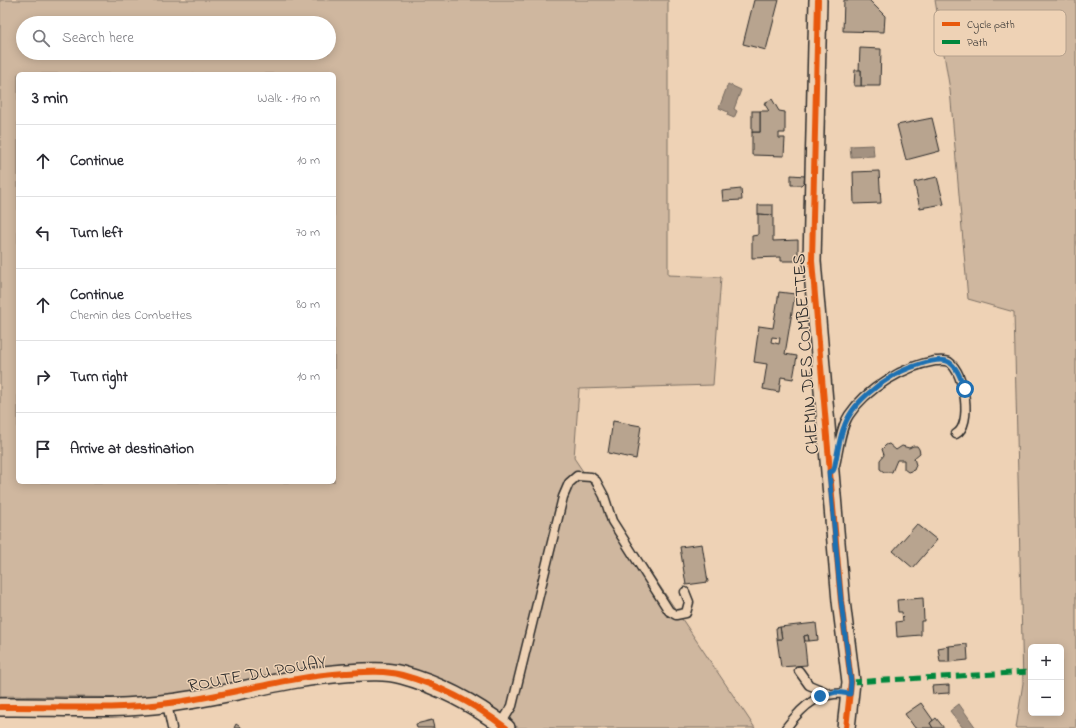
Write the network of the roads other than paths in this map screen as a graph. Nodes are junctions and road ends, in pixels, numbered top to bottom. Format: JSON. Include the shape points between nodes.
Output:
{"nodes":[{"id":1,"x":818,"y":0,"type":"edge"},
{"id":2,"x":956,"y":434,"type":"dead end"},
{"id":3,"x":829,"y":472,"type":"junction"},
{"id":4,"x":685,"y":592,"type":"dead end"},
{"id":5,"x":799,"y":671,"type":"dead end"},
{"id":6,"x":828,"y":693,"type":"junction"},
{"id":7,"x":850,"y":694,"type":"junction"},
{"id":8,"x":167,"y":704,"type":"junction"},
{"id":9,"x":0,"y":707,"type":"edge"},
{"id":10,"x":504,"y":726,"type":"edge"},
{"id":11,"x":172,"y":728,"type":"edge"},
{"id":12,"x":786,"y":728,"type":"edge"},
{"id":13,"x":846,"y":728,"type":"edge"}],
"edges":[{"from":1,"to":3,"type":"street","name":"CHEMIN DES COMBETTES","via":[[812,261]]},
{"from":2,"to":3,"type":"lane","via":[[962,429],[965,414],[965,389],[957,371],[949,362],[927,362],[891,377],[857,406],[844,425],[834,469]]},
{"from":3,"to":7,"type":"street","name":"CHEMIN DES COMBETTES","via":[[851,682]]},
{"from":4,"to":10,"type":"lane","via":[[689,602],[686,613],[676,615],[669,612],[612,521],[604,496],[596,482],[591,477],[577,476],[570,483],[564,496],[512,706]]},
{"from":5,"to":6,"type":"lane","via":[[809,685]]},
{"from":6,"to":7,"type":"lane"},
{"from":6,"to":12,"type":"lane","via":[[804,708]]},
{"from":7,"to":13,"type":"street","name":"CHEMIN DES COMBETTES"},
{"from":8,"to":9,"type":"street","name":"ROUTE DU POUAY"},
{"from":8,"to":10,"type":"street","name":"ROUTE DU POUAY","via":[[315,675],[371,671],[400,674],[432,685],[466,702]]},
{"from":8,"to":11,"type":"lane"}]}
